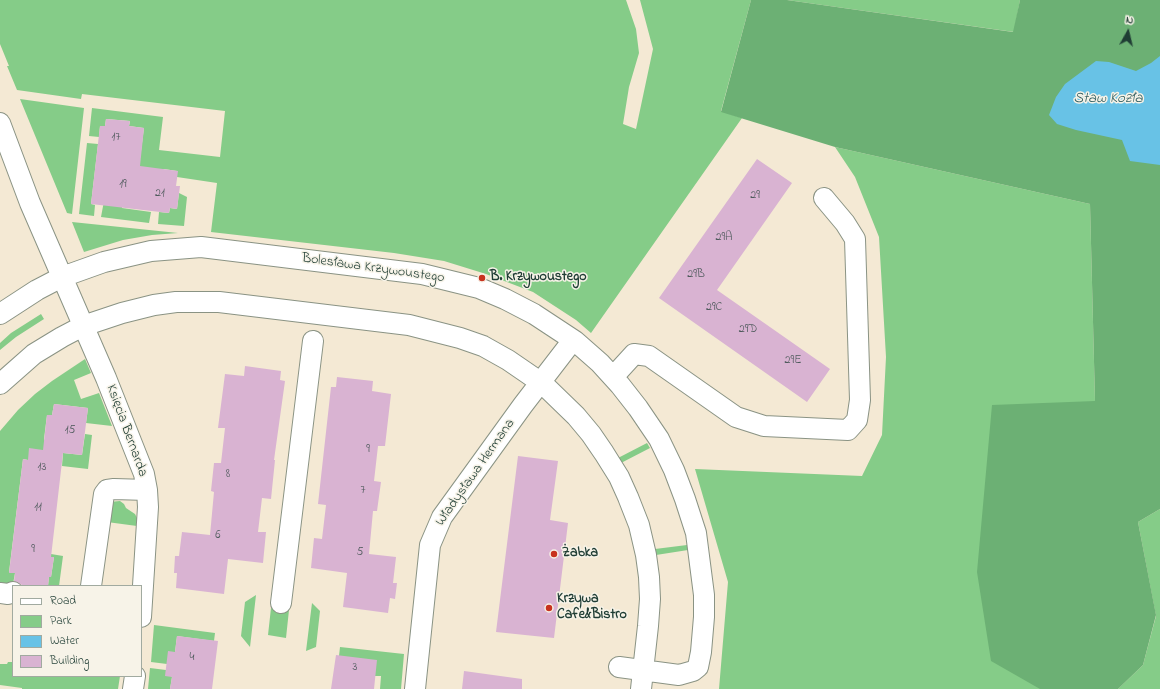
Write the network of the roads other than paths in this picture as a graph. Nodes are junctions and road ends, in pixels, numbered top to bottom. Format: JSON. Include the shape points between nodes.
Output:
{"nodes":[{"id":1,"x":0,"y":123,"type":"edge"},
{"id":2,"x":824,"y":198,"type":"dead end"},
{"id":3,"x":62,"y":277,"type":"junction"},
{"id":4,"x":0,"y":314,"type":"edge"},
{"id":5,"x":83,"y":326,"type":"junction"},
{"id":6,"x":573,"y":340,"type":"junction"},
{"id":7,"x":313,"y":342,"type":"dead end"},
{"id":8,"x":613,"y":377,"type":"junction"},
{"id":9,"x":540,"y":382,"type":"junction"},
{"id":10,"x":0,"y":384,"type":"edge"},
{"id":11,"x":147,"y":490,"type":"junction"},
{"id":12,"x":91,"y":585,"type":"edge"},
{"id":13,"x":12,"y":591,"type":"edge"},
{"id":14,"x":0,"y":594,"type":"edge"},
{"id":15,"x":281,"y":603,"type":"dead end"},
{"id":16,"x":142,"y":604,"type":"edge"},
{"id":17,"x":619,"y":668,"type":"dead end"},
{"id":18,"x":135,"y":677,"type":"edge"},
{"id":19,"x":642,"y":680,"type":"edge"},
{"id":20,"x":133,"y":689,"type":"edge"},
{"id":21,"x":415,"y":689,"type":"edge"}],
"edges":[{"from":1,"to":3,"type":"street","name":"Księcia Bernarda","via":[[30,203]]},
{"from":2,"to":8,"type":"street","via":[[855,239],[860,400],[857,420],[848,430],[764,426],[736,418],[649,356],[634,354]]},
{"from":3,"to":4,"type":"street","name":"Bolesława Krzywoustego"},
{"from":3,"to":5,"type":"street","name":"Księcia Bernarda"},
{"from":3,"to":6,"type":"street","name":"Bolesława Krzywoustego","via":[[111,260],[174,248],[200,247],[332,262],[422,274],[479,288],[534,314]]},
{"from":5,"to":9,"type":"street","via":[[154,305],[199,301],[409,325],[483,346]]},
{"from":5,"to":10,"type":"street","via":[[34,354]]},
{"from":5,"to":11,"type":"street","name":"Księcia Bernarda","via":[[135,450]]},
{"from":6,"to":8,"type":"street","name":"Bolesława Krzywoustego"},
{"from":6,"to":9,"type":"street","name":"Władysława Hermana"},
{"from":7,"to":15,"type":"street"},
{"from":8,"to":19,"type":"street","name":"Bolesława Krzywoustego","via":[[638,408],[674,470],[696,533],[704,595],[698,667],[679,675]]},
{"from":9,"to":19,"type":"street","via":[[571,411],[596,440],[618,477],[639,526],[646,555],[650,599]]},
{"from":9,"to":21,"type":"street","name":"Władysława Hermana","via":[[442,516],[430,545]]},
{"from":11,"to":12,"type":"street","via":[[114,489],[107,490],[104,494]]},
{"from":11,"to":16,"type":"street","name":"Księcia Bernarda"},
{"from":13,"to":14,"type":"street","via":[[8,594]]},
{"from":17,"to":19,"type":"street"},
{"from":18,"to":20,"type":"street"}]}
